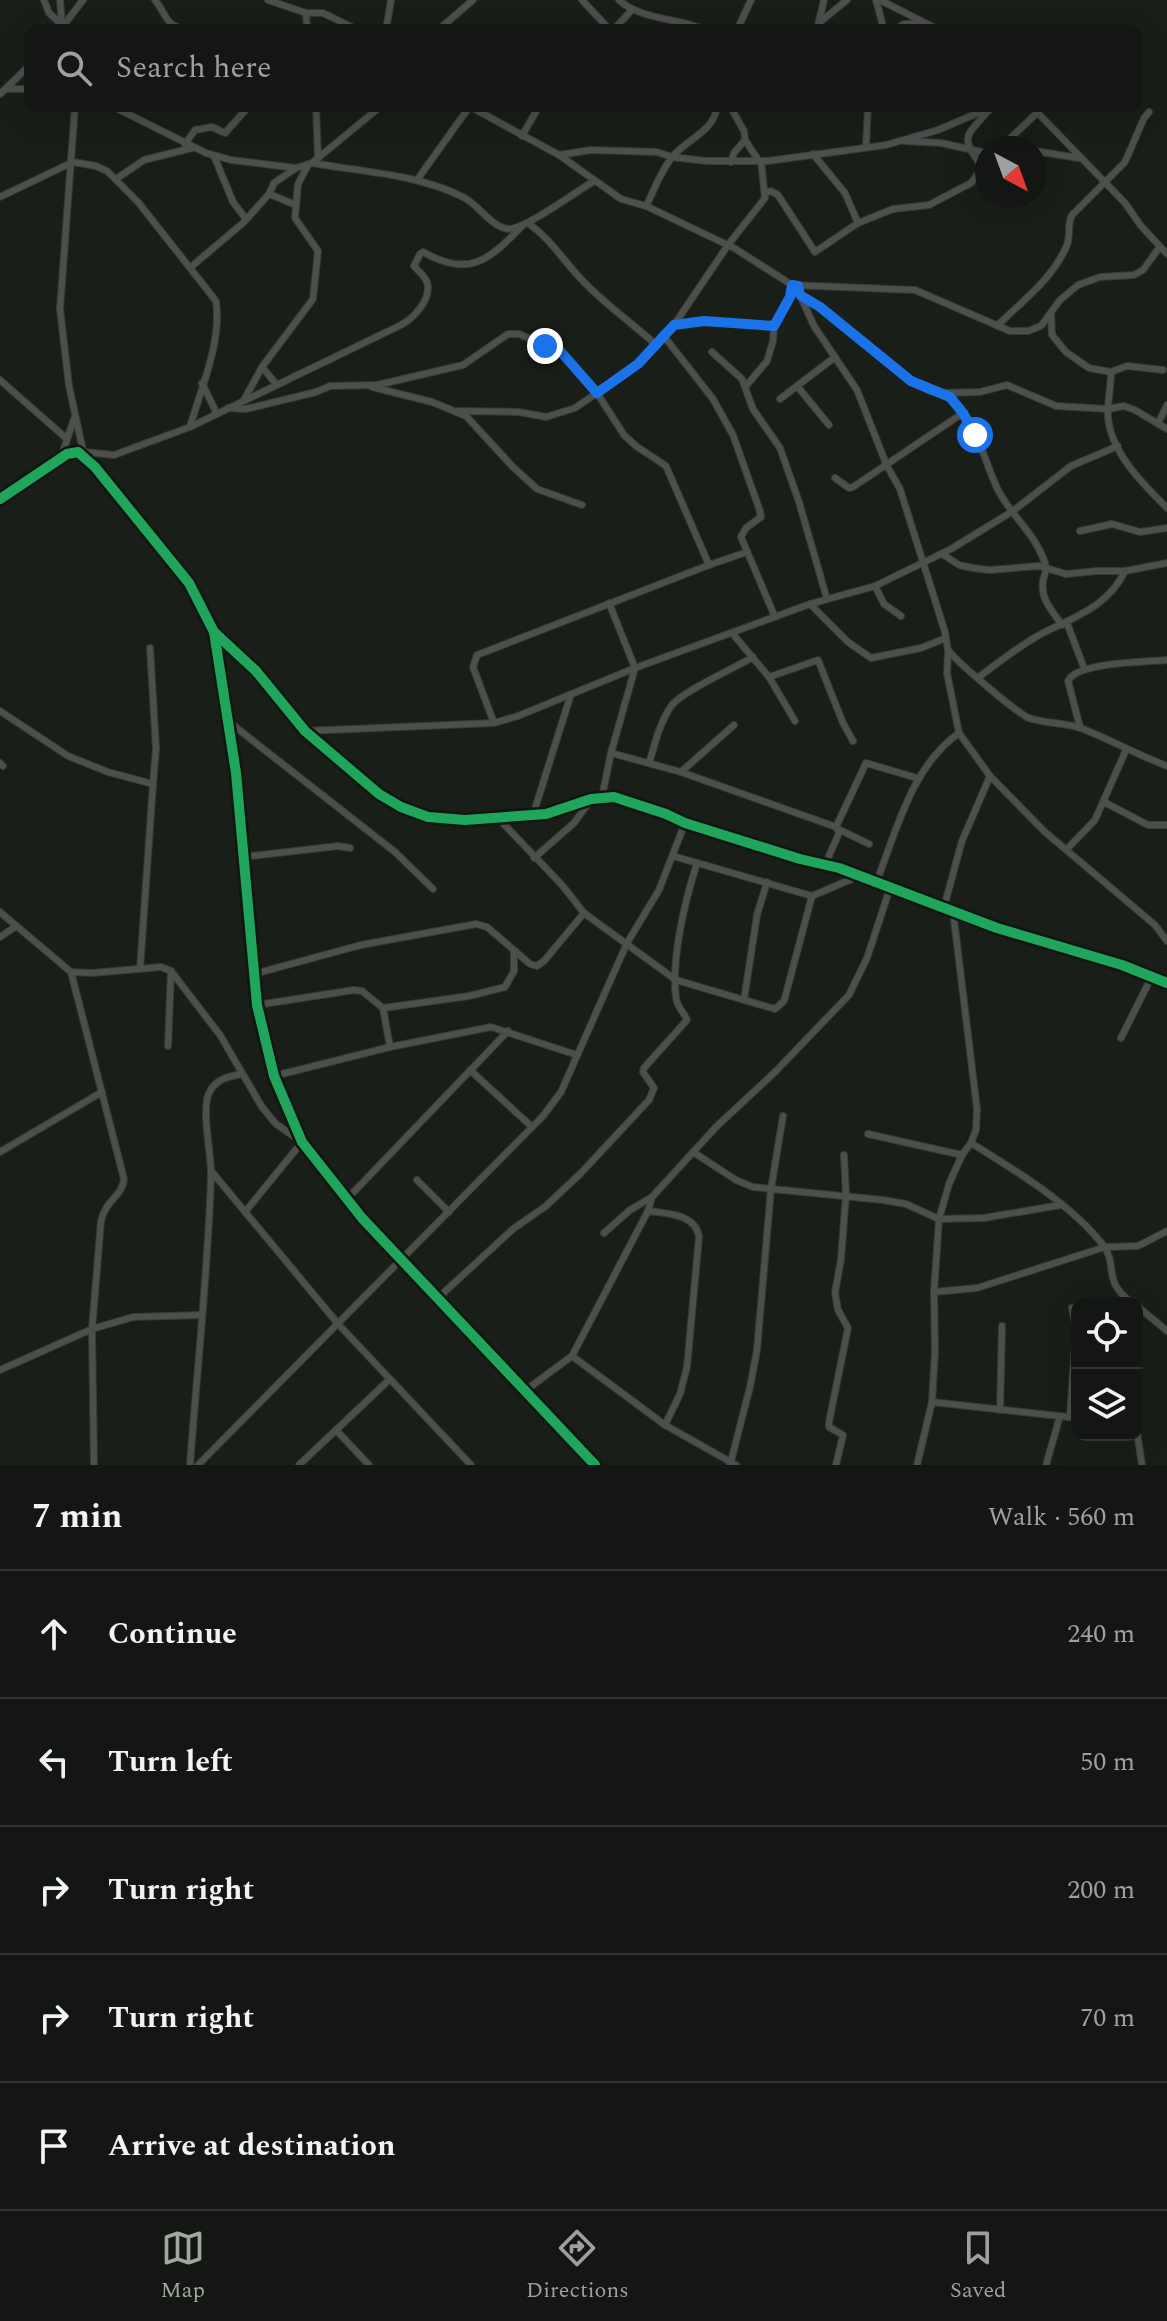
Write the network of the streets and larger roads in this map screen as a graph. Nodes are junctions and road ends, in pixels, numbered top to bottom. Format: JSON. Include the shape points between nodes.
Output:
{"nodes":[{"id":1,"x":44,"y":0,"type":"edge"},
{"id":2,"x":60,"y":0,"type":"edge"},
{"id":3,"x":83,"y":0,"type":"edge"},
{"id":4,"x":155,"y":0,"type":"edge"},
{"id":5,"x":268,"y":0,"type":"edge"},
{"id":6,"x":391,"y":0,"type":"edge"},
{"id":7,"x":473,"y":0,"type":"edge"},
{"id":8,"x":582,"y":0,"type":"edge"},
{"id":9,"x":619,"y":0,"type":"edge"},
{"id":10,"x":751,"y":0,"type":"edge"},
{"id":11,"x":824,"y":0,"type":"edge"},
{"id":12,"x":847,"y":0,"type":"edge"},
{"id":13,"x":878,"y":0,"type":"edge"},
{"id":14,"x":631,"y":11,"type":"junction"},
{"id":15,"x":306,"y":13,"type":"junction"},
{"id":16,"x":59,"y":24,"type":"edge"},
{"id":17,"x":62,"y":24,"type":"edge"},
{"id":18,"x":65,"y":24,"type":"edge"},
{"id":19,"x":170,"y":24,"type":"edge"},
{"id":20,"x":307,"y":24,"type":"edge"},
{"id":21,"x":346,"y":24,"type":"edge"},
{"id":22,"x":387,"y":24,"type":"edge"},
{"id":23,"x":445,"y":24,"type":"edge"},
{"id":24,"x":605,"y":24,"type":"edge"},
{"id":25,"x":617,"y":24,"type":"edge"},
{"id":26,"x":685,"y":24,"type":"edge"},
{"id":27,"x":740,"y":24,"type":"edge"},
{"id":28,"x":819,"y":24,"type":"edge"},
{"id":29,"x":821,"y":24,"type":"edge"},
{"id":30,"x":883,"y":24,"type":"edge"},
{"id":31,"x":904,"y":24,"type":"edge"},
{"id":32,"x":927,"y":24,"type":"joint"},
{"id":33,"x":24,"y":71,"type":"edge"},
{"id":34,"x":24,"y":89,"type":"edge"},
{"id":35,"x":3,"y":91,"type":"edge"},
{"id":36,"x":75,"y":112,"type":"edge"},
{"id":37,"x":125,"y":112,"type":"edge"},
{"id":38,"x":244,"y":112,"type":"edge"},
{"id":39,"x":316,"y":112,"type":"edge"},
{"id":40,"x":374,"y":112,"type":"edge"},
{"id":41,"x":466,"y":112,"type":"edge"},
{"id":42,"x":480,"y":112,"type":"edge"},
{"id":43,"x":536,"y":112,"type":"edge"},
{"id":44,"x":717,"y":112,"type":"edge"},
{"id":45,"x":733,"y":112,"type":"edge"},
{"id":46,"x":868,"y":112,"type":"edge"},
{"id":47,"x":979,"y":112,"type":"edge"},
{"id":48,"x":987,"y":112,"type":"edge"},
{"id":49,"x":1149,"y":112,"type":"dead end"},
{"id":50,"x":1037,"y":113,"type":"joint"},
{"id":51,"x":522,"y":136,"type":"junction"},
{"id":52,"x":1013,"y":136,"type":"edge"},
{"id":53,"x":745,"y":140,"type":"junction"},
{"id":54,"x":901,"y":140,"type":"junction"},
{"id":55,"x":188,"y":146,"type":"junction"},
{"id":56,"x":866,"y":147,"type":"junction"},
{"id":57,"x":968,"y":147,"type":"junction"},
{"id":58,"x":975,"y":149,"type":"edge"},
{"id":59,"x":1047,"y":153,"type":"edge"},
{"id":60,"x":813,"y":154,"type":"junction"},
{"id":61,"x":975,"y":154,"type":"edge"},
{"id":62,"x":559,"y":155,"type":"junction"},
{"id":63,"x":214,"y":156,"type":"junction"},
{"id":64,"x":672,"y":157,"type":"junction"},
{"id":65,"x":1081,"y":159,"type":"junction"},
{"id":66,"x":760,"y":161,"type":"junction"},
{"id":67,"x":73,"y":162,"type":"junction"},
{"id":68,"x":313,"y":162,"type":"junction"},
{"id":69,"x":731,"y":162,"type":"junction"},
{"id":70,"x":296,"y":168,"type":"junction"},
{"id":71,"x":975,"y":178,"type":"edge"},
{"id":72,"x":116,"y":179,"type":"junction"},
{"id":73,"x":417,"y":180,"type":"junction"},
{"id":74,"x":594,"y":181,"type":"junction"},
{"id":75,"x":1105,"y":183,"type":"junction"},
{"id":76,"x":766,"y":193,"type":"junction"},
{"id":77,"x":269,"y":194,"type":"junction"},
{"id":78,"x":0,"y":197,"type":"edge"},
{"id":79,"x":296,"y":205,"type":"junction"},
{"id":80,"x":646,"y":206,"type":"junction"},
{"id":81,"x":246,"y":219,"type":"junction"},
{"id":82,"x":858,"y":223,"type":"junction"},
{"id":83,"x":525,"y":224,"type":"junction"},
{"id":84,"x":728,"y":245,"type":"junction"},
{"id":85,"x":1164,"y":251,"type":"edge"},
{"id":86,"x":191,"y":267,"type":"junction"},
{"id":87,"x":795,"y":286,"type":"junction"},
{"id":88,"x":800,"y":295,"type":"junction"},
{"id":89,"x":1051,"y":315,"type":"junction"},
{"id":90,"x":674,"y":325,"type":"junction"},
{"id":91,"x":774,"y":326,"type":"junction"},
{"id":92,"x":997,"y":326,"type":"junction"},
{"id":93,"x":663,"y":335,"type":"junction"},
{"id":94,"x":655,"y":344,"type":"junction"},
{"id":95,"x":712,"y":352,"type":"dead end"},
{"id":96,"x":835,"y":357,"type":"junction"},
{"id":97,"x":262,"y":367,"type":"junction"},
{"id":98,"x":1163,"y":370,"type":"dead end"},
{"id":99,"x":1111,"y":372,"type":"junction"},
{"id":100,"x":0,"y":380,"type":"edge"},
{"id":101,"x":202,"y":383,"type":"junction"},
{"id":102,"x":277,"y":385,"type":"junction"},
{"id":103,"x":365,"y":385,"type":"junction"},
{"id":104,"x":746,"y":386,"type":"junction"},
{"id":105,"x":797,"y":386,"type":"junction"},
{"id":106,"x":597,"y":393,"type":"junction"},
{"id":107,"x":941,"y":393,"type":"junction"},
{"id":108,"x":780,"y":399,"type":"dead end"},
{"id":109,"x":243,"y":401,"type":"junction"},
{"id":110,"x":1167,"y":405,"type":"edge"},
{"id":111,"x":228,"y":408,"type":"junction"},
{"id":112,"x":1108,"y":409,"type":"junction"},
{"id":113,"x":458,"y":411,"type":"junction"},
{"id":114,"x":963,"y":413,"type":"junction"},
{"id":115,"x":217,"y":414,"type":"junction"},
{"id":116,"x":76,"y":416,"type":"junction"},
{"id":117,"x":1158,"y":423,"type":"junction"},
{"id":118,"x":829,"y":425,"type":"dead end"},
{"id":119,"x":190,"y":427,"type":"junction"},
{"id":120,"x":1167,"y":429,"type":"edge"},
{"id":121,"x":67,"y":439,"type":"junction"},
{"id":122,"x":1118,"y":446,"type":"junction"},
{"id":123,"x":84,"y":454,"type":"junction"},
{"id":124,"x":61,"y":458,"type":"junction"},
{"id":125,"x":887,"y":466,"type":"junction"},
{"id":126,"x":835,"y":478,"type":"dead end"},
{"id":127,"x":0,"y":499,"type":"edge"},
{"id":128,"x":1166,"y":504,"type":"edge"},
{"id":129,"x":582,"y":505,"type":"dead end"},
{"id":130,"x":1013,"y":511,"type":"junction"},
{"id":131,"x":1167,"y":528,"type":"edge"},
{"id":132,"x":1080,"y":531,"type":"dead end"},
{"id":133,"x":747,"y":552,"type":"junction"},
{"id":134,"x":942,"y":554,"type":"junction"},
{"id":135,"x":923,"y":562,"type":"junction"},
{"id":136,"x":1167,"y":563,"type":"edge"},
{"id":137,"x":709,"y":565,"type":"junction"},
{"id":138,"x":1047,"y":568,"type":"junction"},
{"id":139,"x":1125,"y":571,"type":"junction"},
{"id":140,"x":875,"y":586,"type":"junction"},
{"id":141,"x":827,"y":599,"type":"junction"},
{"id":142,"x":609,"y":603,"type":"junction"},
{"id":143,"x":810,"y":604,"type":"junction"},
{"id":144,"x":901,"y":616,"type":"dead end"},
{"id":145,"x":775,"y":617,"type":"junction"},
{"id":146,"x":1065,"y":624,"type":"junction"},
{"id":147,"x":214,"y":632,"type":"junction"},
{"id":148,"x":732,"y":633,"type":"junction"},
{"id":149,"x":946,"y":638,"type":"junction"},
{"id":150,"x":150,"y":648,"type":"dead end"},
{"id":151,"x":948,"y":651,"type":"junction"},
{"id":152,"x":753,"y":657,"type":"junction"},
{"id":153,"x":1167,"y":660,"type":"edge"},
{"id":154,"x":635,"y":668,"type":"junction"},
{"id":155,"x":1084,"y":668,"type":"junction"},
{"id":156,"x":769,"y":677,"type":"junction"},
{"id":157,"x":979,"y":677,"type":"junction"},
{"id":158,"x":571,"y":694,"type":"junction"},
{"id":159,"x":0,"y":711,"type":"edge"},
{"id":160,"x":795,"y":721,"type":"dead end"},
{"id":161,"x":229,"y":722,"type":"junction"},
{"id":162,"x":494,"y":723,"type":"junction"},
{"id":163,"x":734,"y":725,"type":"dead end"},
{"id":164,"x":1080,"y":727,"type":"junction"},
{"id":165,"x":305,"y":731,"type":"junction"},
{"id":166,"x":959,"y":733,"type":"junction"},
{"id":167,"x":853,"y":741,"type":"dead end"},
{"id":168,"x":1126,"y":750,"type":"junction"},
{"id":169,"x":611,"y":753,"type":"junction"},
{"id":170,"x":649,"y":763,"type":"junction"},
{"id":171,"x":1167,"y":766,"type":"edge"},
{"id":172,"x":681,"y":772,"type":"junction"},
{"id":173,"x":990,"y":776,"type":"junction"},
{"id":174,"x":917,"y":778,"type":"junction"},
{"id":175,"x":153,"y":784,"type":"junction"},
{"id":176,"x":602,"y":797,"type":"junction"},
{"id":177,"x":591,"y":799,"type":"junction"},
{"id":178,"x":1104,"y":802,"type":"junction"},
{"id":179,"x":533,"y":815,"type":"junction"},
{"id":180,"x":498,"y":818,"type":"junction"},
{"id":181,"x":685,"y":823,"type":"junction"},
{"id":182,"x":1167,"y":825,"type":"edge"},
{"id":183,"x":837,"y":828,"type":"junction"},
{"id":184,"x":869,"y":844,"type":"dead end"},
{"id":185,"x":350,"y":848,"type":"dead end"},
{"id":186,"x":1067,"y":849,"type":"junction"},
{"id":187,"x":673,"y":856,"type":"junction"},
{"id":188,"x":243,"y":857,"type":"junction"},
{"id":189,"x":534,"y":858,"type":"junction"},
{"id":190,"x":697,"y":863,"type":"junction"},
{"id":191,"x":825,"y":865,"type":"junction"},
{"id":192,"x":859,"y":876,"type":"junction"},
{"id":193,"x":767,"y":882,"type":"junction"},
{"id":194,"x":876,"y":883,"type":"junction"},
{"id":195,"x":890,"y":888,"type":"junction"},
{"id":196,"x":433,"y":889,"type":"dead end"},
{"id":197,"x":812,"y":896,"type":"junction"},
{"id":198,"x":944,"y":907,"type":"junction"},
{"id":199,"x":953,"y":911,"type":"junction"},
{"id":200,"x":0,"y":912,"type":"edge"},
{"id":201,"x":584,"y":913,"type":"junction"},
{"id":202,"x":15,"y":927,"type":"junction"},
{"id":203,"x":0,"y":937,"type":"edge"},
{"id":204,"x":1167,"y":941,"type":"edge"},
{"id":205,"x":627,"y":943,"type":"junction"},
{"id":206,"x":514,"y":951,"type":"junction"},
{"id":207,"x":140,"y":969,"type":"junction"},
{"id":208,"x":171,"y":971,"type":"junction"},
{"id":209,"x":71,"y":972,"type":"junction"},
{"id":210,"x":254,"y":974,"type":"junction"},
{"id":211,"x":1151,"y":978,"type":"junction"},
{"id":212,"x":676,"y":980,"type":"junction"},
{"id":213,"x":1167,"y":983,"type":"edge"},
{"id":214,"x":744,"y":1000,"type":"junction"},
{"id":215,"x":257,"y":1005,"type":"junction"},
{"id":216,"x":383,"y":1008,"type":"junction"},
{"id":217,"x":508,"y":1031,"type":"junction"},
{"id":218,"x":1121,"y":1038,"type":"dead end"},
{"id":219,"x":168,"y":1046,"type":"dead end"},
{"id":220,"x":390,"y":1047,"type":"junction"},
{"id":221,"x":577,"y":1055,"type":"junction"},
{"id":222,"x":470,"y":1070,"type":"junction"},
{"id":223,"x":242,"y":1074,"type":"junction"},
{"id":224,"x":274,"y":1076,"type":"junction"},
{"id":225,"x":102,"y":1092,"type":"junction"},
{"id":226,"x":783,"y":1116,"type":"dead end"},
{"id":227,"x":532,"y":1127,"type":"junction"},
{"id":228,"x":868,"y":1134,"type":"dead end"},
{"id":229,"x":302,"y":1142,"type":"junction"},
{"id":230,"x":971,"y":1143,"type":"junction"},
{"id":231,"x":0,"y":1152,"type":"edge"},
{"id":232,"x":693,"y":1152,"type":"junction"},
{"id":233,"x":844,"y":1155,"type":"dead end"},
{"id":234,"x":962,"y":1155,"type":"junction"},
{"id":235,"x":212,"y":1172,"type":"junction"},
{"id":236,"x":417,"y":1180,"type":"dead end"},
{"id":237,"x":771,"y":1189,"type":"junction"},
{"id":238,"x":846,"y":1195,"type":"junction"},
{"id":239,"x":652,"y":1197,"type":"junction"},
{"id":240,"x":347,"y":1199,"type":"junction"},
{"id":241,"x":1061,"y":1205,"type":"junction"},
{"id":242,"x":648,"y":1211,"type":"junction"},
{"id":243,"x":245,"y":1212,"type":"junction"},
{"id":244,"x":449,"y":1212,"type":"junction"},
{"id":245,"x":939,"y":1219,"type":"junction"},
{"id":246,"x":1167,"y":1231,"type":"edge"},
{"id":247,"x":604,"y":1233,"type":"dead end"},
{"id":248,"x":1105,"y":1247,"type":"junction"},
{"id":249,"x":403,"y":1260,"type":"junction"},
{"id":250,"x":934,"y":1292,"type":"junction"},
{"id":251,"x":439,"y":1297,"type":"junction"},
{"id":252,"x":1123,"y":1297,"type":"edge"},
{"id":253,"x":1143,"y":1313,"type":"edge"},
{"id":254,"x":202,"y":1315,"type":"junction"},
{"id":255,"x":339,"y":1325,"type":"junction"},
{"id":256,"x":1002,"y":1326,"type":"dead end"},
{"id":257,"x":92,"y":1329,"type":"junction"},
{"id":258,"x":1167,"y":1331,"type":"edge"},
{"id":259,"x":572,"y":1356,"type":"junction"},
{"id":260,"x":0,"y":1370,"type":"edge"},
{"id":261,"x":390,"y":1379,"type":"junction"},
{"id":262,"x":526,"y":1390,"type":"junction"},
{"id":263,"x":932,"y":1402,"type":"junction"},
{"id":264,"x":1000,"y":1410,"type":"junction"},
{"id":265,"x":1060,"y":1416,"type":"junction"},
{"id":266,"x":1071,"y":1418,"type":"edge"},
{"id":267,"x":665,"y":1425,"type":"junction"},
{"id":268,"x":336,"y":1430,"type":"junction"},
{"id":269,"x":1138,"y":1441,"type":"edge"},
{"id":270,"x":732,"y":1464,"type":"edge"},
{"id":271,"x":94,"y":1465,"type":"edge"},
{"id":272,"x":190,"y":1465,"type":"edge"},
{"id":273,"x":198,"y":1465,"type":"edge"},
{"id":274,"x":299,"y":1465,"type":"edge"},
{"id":275,"x":369,"y":1465,"type":"edge"},
{"id":276,"x":471,"y":1465,"type":"edge"},
{"id":277,"x":595,"y":1465,"type":"edge"},
{"id":278,"x":836,"y":1465,"type":"edge"},
{"id":279,"x":917,"y":1465,"type":"edge"},
{"id":280,"x":1046,"y":1465,"type":"edge"},
{"id":281,"x":1142,"y":1465,"type":"edge"}],
"edges":[{"from":1,"to":16,"type":"street"},
{"from":2,"to":17,"type":"street"},
{"from":3,"to":18,"type":"street"},
{"from":4,"to":19,"type":"street"},
{"from":5,"to":15,"type":"street"},
{"from":6,"to":22,"type":"street"},
{"from":7,"to":23,"type":"street"},
{"from":8,"to":24,"type":"street"},
{"from":9,"to":14,"type":"street"},
{"from":10,"to":27,"type":"street"},
{"from":11,"to":28,"type":"street"},
{"from":12,"to":29,"type":"street"},
{"from":13,"to":30,"type":"street"},
{"from":13,"to":32,"type":"street"},
{"from":14,"to":25,"type":"street"},
{"from":14,"to":26,"type":"street"},
{"from":15,"to":20,"type":"street"},
{"from":15,"to":21,"type":"street","via":[[323,13]]},
{"from":31,"to":32,"type":"street"},
{"from":33,"to":35,"type":"street"},
{"from":34,"to":35,"type":"street"},
{"from":36,"to":67,"type":"street"},
{"from":37,"to":55,"type":"street"},
{"from":38,"to":55,"type":"street","via":[[225,133],[212,127],[195,130]]},
{"from":39,"to":68,"type":"street"},
{"from":40,"to":68,"type":"street"},
{"from":41,"to":73,"type":"street"},
{"from":42,"to":51,"type":"street"},
{"from":43,"to":51,"type":"street"},
{"from":44,"to":64,"type":"street","via":[[708,127]]},
{"from":45,"to":53,"type":"street"},
{"from":46,"to":56,"type":"street"},
{"from":47,"to":54,"type":"street"},
{"from":48,"to":57,"type":"street","via":[[969,132]]},
{"from":49,"to":75,"type":"street","via":[[1125,162]]},
{"from":50,"to":52,"type":"street"},
{"from":50,"to":65,"type":"street"},
{"from":51,"to":62,"type":"street"},
{"from":53,"to":66,"type":"street"},
{"from":53,"to":69,"type":"street"},
{"from":54,"to":56,"type":"street"},
{"from":54,"to":57,"type":"street"},
{"from":55,"to":63,"type":"street"},
{"from":55,"to":72,"type":"street","via":[[144,160]]},
{"from":56,"to":60,"type":"street"},
{"from":57,"to":58,"type":"street"},
{"from":57,"to":61,"type":"street"},
{"from":59,"to":65,"type":"street"},
{"from":60,"to":66,"type":"street"},
{"from":60,"to":82,"type":"street","via":[[845,193]]},
{"from":62,"to":64,"type":"street","via":[[591,150]]},
{"from":62,"to":74,"type":"street"},
{"from":63,"to":70,"type":"street"},
{"from":63,"to":81,"type":"street"},
{"from":64,"to":69,"type":"street"},
{"from":64,"to":80,"type":"street"},
{"from":65,"to":75,"type":"street"},
{"from":66,"to":69,"type":"street"},
{"from":66,"to":76,"type":"street"},
{"from":67,"to":72,"type":"street","via":[[96,166]]},
{"from":67,"to":78,"type":"street"},
{"from":67,"to":116,"type":"street","via":[[60,309]]},
{"from":68,"to":70,"type":"street"},
{"from":68,"to":73,"type":"street"},
{"from":68,"to":79,"type":"street","via":[[298,184]]},
{"from":70,"to":77,"type":"street","via":[[274,183]]},
{"from":71,"to":82,"type":"street","via":[[929,205],[893,209]]},
{"from":72,"to":86,"type":"street"},
{"from":73,"to":83,"type":"street","via":[[469,199],[499,227]]},
{"from":74,"to":80,"type":"street","via":[[621,199]]},
{"from":74,"to":83,"type":"street"},
{"from":75,"to":85,"type":"street"},
{"from":75,"to":92,"type":"street","via":[[1072,215],[1068,243],[1055,268]]},
{"from":76,"to":82,"type":"street","via":[[778,195],[815,252]]},
{"from":76,"to":84,"type":"street"},
{"from":77,"to":79,"type":"street"},
{"from":77,"to":81,"type":"street"},
{"from":79,"to":97,"type":"street","via":[[298,226],[318,251],[316,286],[313,299]]},
{"from":80,"to":84,"type":"street"},
{"from":81,"to":86,"type":"street"},
{"from":83,"to":94,"type":"street","via":[[548,239],[611,309]]},
{"from":83,"to":102,"type":"street","via":[[492,254],[468,265],[440,262],[423,252],[414,266],[428,285],[413,317]]},
{"from":84,"to":87,"type":"street"},
{"from":84,"to":90,"type":"street"},
{"from":85,"to":89,"type":"street","via":[[1134,275],[1100,277],[1078,285]]},
{"from":86,"to":101,"type":"street","via":[[216,301],[218,318]]},
{"from":87,"to":88,"type":"street"},
{"from":87,"to":91,"type":"street"},
{"from":87,"to":92,"type":"street","via":[[915,290]]},
{"from":88,"to":96,"type":"street"},
{"from":88,"to":107,"type":"street","via":[[911,381]]},
{"from":89,"to":92,"type":"street","via":[[1028,331]]},
{"from":89,"to":99,"type":"street","via":[[1052,335],[1066,352],[1089,368]]},
{"from":90,"to":91,"type":"street","via":[[704,321]]},
{"from":90,"to":93,"type":"street"},
{"from":91,"to":104,"type":"street","via":[[767,361]]},
{"from":93,"to":94,"type":"street"},
{"from":93,"to":133,"type":"street","via":[[713,399],[733,435],[761,517],[741,532]]},
{"from":94,"to":106,"type":"street","via":[[638,364]]},
{"from":95,"to":104,"type":"street"},
{"from":96,"to":105,"type":"street"},
{"from":96,"to":125,"type":"street","via":[[857,390]]},
{"from":97,"to":102,"type":"street"},
{"from":97,"to":109,"type":"street"},
{"from":98,"to":99,"type":"street","via":[[1127,366]]},
{"from":99,"to":112,"type":"street"},
{"from":100,"to":121,"type":"street"},
{"from":101,"to":115,"type":"street"},
{"from":101,"to":119,"type":"street"},
{"from":102,"to":109,"type":"street"},
{"from":103,"to":106,"type":"street","via":[[463,365],[513,333],[561,352]]},
{"from":103,"to":111,"type":"street","via":[[330,386],[246,409]]},
{"from":103,"to":113,"type":"street"},
{"from":104,"to":141,"type":"street","via":[[753,409],[780,448]]},
{"from":105,"to":108,"type":"street"},
{"from":105,"to":118,"type":"street"},
{"from":106,"to":113,"type":"street","via":[[575,408],[546,417]]},
{"from":106,"to":137,"type":"street","via":[[624,435],[666,466]]},
{"from":107,"to":112,"type":"street","via":[[1007,385],[1056,406]]},
{"from":107,"to":114,"type":"street"},
{"from":109,"to":111,"type":"street"},
{"from":110,"to":117,"type":"street"},
{"from":111,"to":115,"type":"street"},
{"from":112,"to":117,"type":"street","via":[[1124,406]]},
{"from":112,"to":122,"type":"street"},
{"from":113,"to":129,"type":"street","via":[[537,489]]},
{"from":114,"to":125,"type":"street"},
{"from":114,"to":130,"type":"street"},
{"from":115,"to":119,"type":"street"},
{"from":116,"to":121,"type":"street"},
{"from":116,"to":123,"type":"street"},
{"from":117,"to":120,"type":"street"},
{"from":119,"to":123,"type":"street","via":[[114,455]]},
{"from":121,"to":124,"type":"street"},
{"from":122,"to":128,"type":"street","via":[[1139,479]]},
{"from":122,"to":130,"type":"street","via":[[1071,466]]},
{"from":123,"to":124,"type":"street","via":[[73,451]]},
{"from":123,"to":147,"type":"street","via":[[189,583]]},
{"from":124,"to":127,"type":"street"},
{"from":125,"to":126,"type":"street","via":[[849,488]]},
{"from":125,"to":135,"type":"street","via":[[905,500]]},
{"from":130,"to":134,"type":"street"},
{"from":130,"to":138,"type":"street","via":[[1038,544]]},
{"from":131,"to":132,"type":"street","via":[[1140,532],[1112,524]]},
{"from":133,"to":137,"type":"street"},
{"from":133,"to":145,"type":"street"},
{"from":134,"to":135,"type":"street"},
{"from":134,"to":138,"type":"street","via":[[973,568]]},
{"from":135,"to":140,"type":"street"},
{"from":135,"to":149,"type":"street"},
{"from":136,"to":139,"type":"street"},
{"from":137,"to":142,"type":"street"},
{"from":138,"to":139,"type":"street","via":[[1066,574]]},
{"from":138,"to":146,"type":"street","via":[[1044,599]]},
{"from":139,"to":146,"type":"street","via":[[1113,592]]},
{"from":140,"to":141,"type":"street"},
{"from":140,"to":144,"type":"street","via":[[884,604]]},
{"from":141,"to":143,"type":"street"},
{"from":142,"to":154,"type":"street"},
{"from":142,"to":162,"type":"street","via":[[477,655],[473,667]]},
{"from":143,"to":145,"type":"street"},
{"from":143,"to":149,"type":"street","via":[[871,658]]},
{"from":145,"to":148,"type":"street"},
{"from":146,"to":155,"type":"street"},
{"from":146,"to":157,"type":"street","via":[[1041,634]]},
{"from":147,"to":161,"type":"street"},
{"from":147,"to":165,"type":"street","via":[[256,671]]},
{"from":148,"to":152,"type":"street"},
{"from":148,"to":154,"type":"street"},
{"from":149,"to":151,"type":"street"},
{"from":150,"to":175,"type":"street"},
{"from":151,"to":157,"type":"street"},
{"from":151,"to":166,"type":"street"},
{"from":152,"to":156,"type":"street"},
{"from":152,"to":170,"type":"street","via":[[673,704]]},
{"from":153,"to":155,"type":"street"},
{"from":154,"to":158,"type":"street"},
{"from":154,"to":169,"type":"street"},
{"from":155,"to":164,"type":"street","via":[[1068,681]]},
{"from":156,"to":160,"type":"street"},
{"from":156,"to":167,"type":"street","via":[[818,660]]},
{"from":157,"to":164,"type":"street","via":[[1030,719]]},
{"from":158,"to":162,"type":"street"},
{"from":158,"to":179,"type":"street"},
{"from":159,"to":175,"type":"street","via":[[68,756]]},
{"from":161,"to":188,"type":"street"},
{"from":161,"to":196,"type":"street","via":[[395,852]]},
{"from":162,"to":165,"type":"street"},
{"from":163,"to":172,"type":"street"},
{"from":164,"to":168,"type":"street"},
{"from":165,"to":180,"type":"street","via":[[401,807],[428,817]]},
{"from":166,"to":173,"type":"street"},
{"from":166,"to":174,"type":"street"},
{"from":168,"to":171,"type":"street"},
{"from":168,"to":178,"type":"street"},
{"from":169,"to":170,"type":"street"},
{"from":169,"to":176,"type":"street"},
{"from":170,"to":172,"type":"street"},
{"from":172,"to":183,"type":"street"},
{"from":173,"to":186,"type":"street"},
{"from":173,"to":198,"type":"street","via":[[962,841]]},
{"from":174,"to":183,"type":"street","via":[[866,763]]},
{"from":174,"to":194,"type":"street"},
{"from":175,"to":207,"type":"street"},
{"from":176,"to":177,"type":"street"},
{"from":176,"to":181,"type":"street","via":[[624,799]]},
{"from":177,"to":179,"type":"street"},
{"from":177,"to":189,"type":"street","via":[[574,823]]},
{"from":178,"to":182,"type":"street","via":[[1148,825]]},
{"from":178,"to":186,"type":"street","via":[[1095,820]]},
{"from":179,"to":180,"type":"street"},
{"from":180,"to":189,"type":"street"},
{"from":181,"to":187,"type":"street"},
{"from":181,"to":191,"type":"street"},
{"from":183,"to":184,"type":"street"},
{"from":183,"to":191,"type":"street"},
{"from":185,"to":188,"type":"street"},
{"from":186,"to":204,"type":"street"},
{"from":187,"to":190,"type":"street"},
{"from":187,"to":205,"type":"street"},
{"from":188,"to":210,"type":"street"},
{"from":189,"to":201,"type":"street"},
{"from":190,"to":193,"type":"street"},
{"from":190,"to":212,"type":"street","via":[[686,896]]},
{"from":191,"to":192,"type":"street"},
{"from":192,"to":194,"type":"street"},
{"from":192,"to":197,"type":"street"},
{"from":193,"to":197,"type":"street"},
{"from":193,"to":214,"type":"street"},
{"from":194,"to":195,"type":"street"},
{"from":195,"to":198,"type":"street"},
{"from":195,"to":232,"type":"street","via":[[849,995]]},
{"from":197,"to":214,"type":"street","via":[[781,1007]]},
{"from":198,"to":199,"type":"street"},
{"from":199,"to":211,"type":"street"},
{"from":199,"to":230,"type":"street","via":[[977,1109]]},
{"from":200,"to":202,"type":"street"},
{"from":201,"to":205,"type":"street"},
{"from":201,"to":206,"type":"street","via":[[537,966]]},
{"from":202,"to":203,"type":"street"},
{"from":202,"to":209,"type":"street"},
{"from":205,"to":212,"type":"street"},
{"from":205,"to":221,"type":"street"},
{"from":206,"to":210,"type":"street","via":[[476,924],[361,945]]},
{"from":206,"to":216,"type":"street","via":[[514,971],[505,987]]},
{"from":207,"to":208,"type":"street"},
{"from":207,"to":209,"type":"street"},
{"from":208,"to":219,"type":"street"},
{"from":208,"to":223,"type":"street","via":[[220,1035]]},
{"from":209,"to":225,"type":"street"},
{"from":210,"to":215,"type":"street"},
{"from":211,"to":213,"type":"street"},
{"from":211,"to":218,"type":"street"},
{"from":212,"to":214,"type":"street"},
{"from":212,"to":251,"type":"street","via":[[676,1001],[687,1020],[644,1068],[654,1088],[649,1100],[546,1206]]},
{"from":215,"to":216,"type":"street","via":[[354,990]]},
{"from":215,"to":224,"type":"street"},
{"from":216,"to":220,"type":"street"},
{"from":217,"to":220,"type":"street","via":[[475,1029]]},
{"from":217,"to":221,"type":"street"},
{"from":217,"to":222,"type":"street"},
{"from":220,"to":224,"type":"street"},
{"from":221,"to":227,"type":"street","via":[[561,1092]]},
{"from":222,"to":227,"type":"street"},
{"from":222,"to":240,"type":"street"},
{"from":223,"to":229,"type":"street","via":[[276,1124]]},
{"from":223,"to":235,"type":"street","via":[[229,1076],[209,1092]]},
{"from":224,"to":229,"type":"street"},
{"from":225,"to":231,"type":"street"},
{"from":225,"to":257,"type":"street","via":[[124,1179],[101,1221]]},
{"from":226,"to":237,"type":"street"},
{"from":227,"to":244,"type":"street"},
{"from":228,"to":234,"type":"street"},
{"from":229,"to":240,"type":"street"},
{"from":229,"to":243,"type":"street"},
{"from":230,"to":234,"type":"street"},
{"from":230,"to":241,"type":"street"},
{"from":232,"to":237,"type":"street","via":[[736,1180]]},
{"from":232,"to":239,"type":"street"},
{"from":233,"to":238,"type":"street"},
{"from":234,"to":245,"type":"street"},
{"from":235,"to":243,"type":"street"},
{"from":235,"to":254,"type":"street"},
{"from":236,"to":244,"type":"street"},
{"from":237,"to":238,"type":"street"},
{"from":237,"to":270,"type":"street","via":[[757,1350]]},
{"from":238,"to":245,"type":"street","via":[[906,1204]]},
{"from":238,"to":278,"type":"street","via":[[835,1293],[848,1328],[829,1422],[843,1435]]},
{"from":239,"to":242,"type":"street"},
{"from":239,"to":247,"type":"street"},
{"from":240,"to":249,"type":"street"},
{"from":241,"to":245,"type":"street","via":[[984,1218]]},
{"from":241,"to":248,"type":"street"},
{"from":242,"to":259,"type":"street"},
{"from":242,"to":267,"type":"street","via":[[675,1214],[692,1223],[699,1237],[687,1367]]},
{"from":243,"to":255,"type":"street"},
{"from":244,"to":249,"type":"street"},
{"from":245,"to":250,"type":"street"},
{"from":246,"to":248,"type":"street","via":[[1138,1246]]},
{"from":248,"to":250,"type":"street","via":[[977,1288]]},
{"from":248,"to":252,"type":"street"},
{"from":249,"to":251,"type":"street"},
{"from":249,"to":255,"type":"street"},
{"from":250,"to":263,"type":"street"},
{"from":251,"to":262,"type":"street"},
{"from":253,"to":258,"type":"street"},
{"from":254,"to":257,"type":"street","via":[[133,1317]]},
{"from":254,"to":272,"type":"street"},
{"from":255,"to":261,"type":"street"},
{"from":255,"to":273,"type":"street"},
{"from":256,"to":264,"type":"street"},
{"from":257,"to":260,"type":"street"},
{"from":257,"to":271,"type":"street"},
{"from":259,"to":262,"type":"street"},
{"from":259,"to":267,"type":"street"},
{"from":261,"to":268,"type":"street"},
{"from":261,"to":276,"type":"street"},
{"from":262,"to":277,"type":"street"},
{"from":263,"to":264,"type":"street"},
{"from":263,"to":279,"type":"street"},
{"from":264,"to":265,"type":"street"},
{"from":265,"to":266,"type":"street"},
{"from":265,"to":280,"type":"street"},
{"from":267,"to":270,"type":"street"},
{"from":268,"to":274,"type":"street"},
{"from":268,"to":275,"type":"street"},
{"from":269,"to":281,"type":"street"}]}
